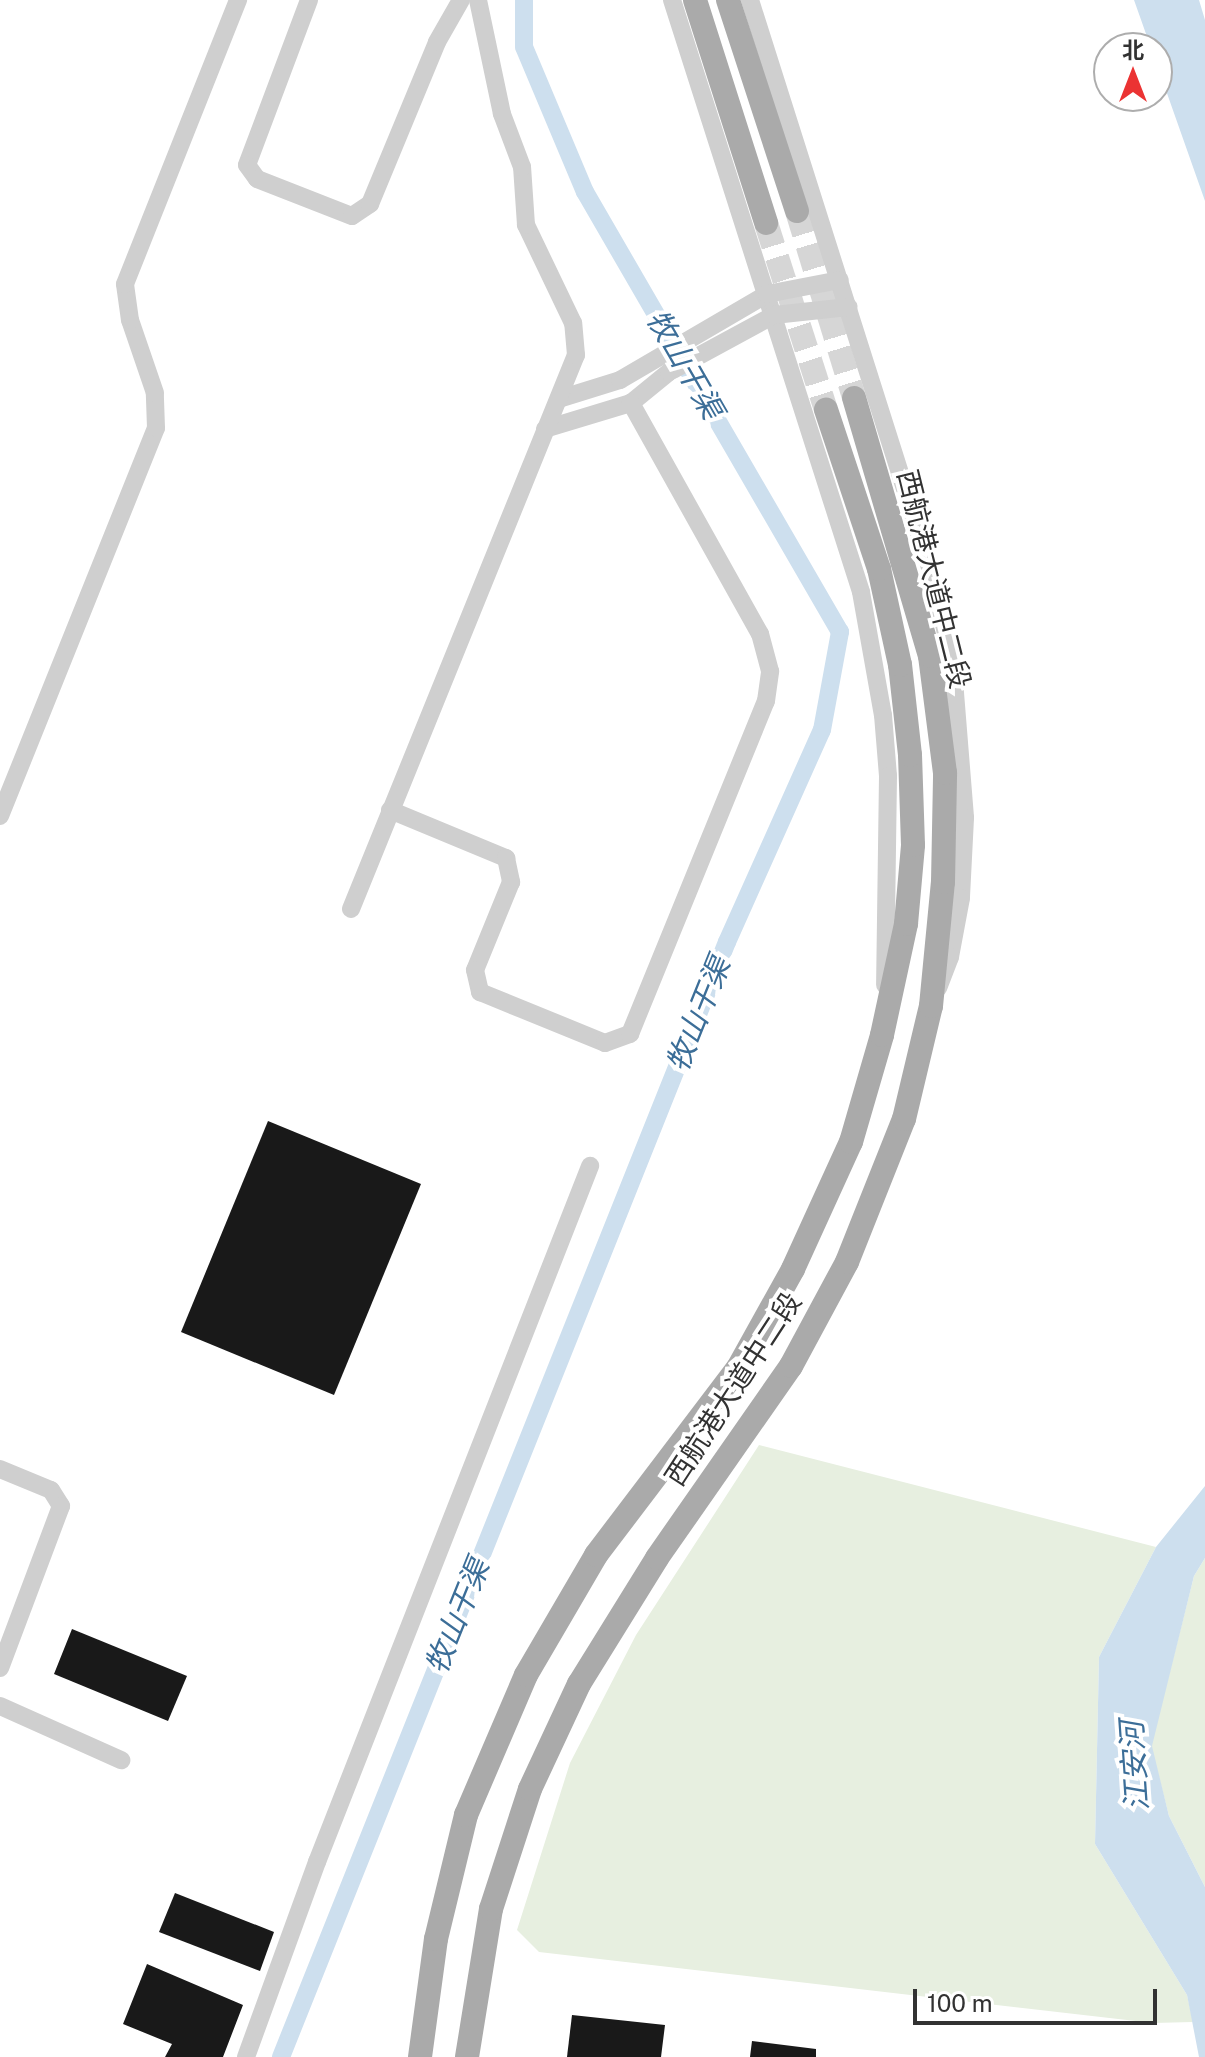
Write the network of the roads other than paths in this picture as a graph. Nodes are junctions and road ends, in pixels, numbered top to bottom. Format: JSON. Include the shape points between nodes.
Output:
{"nodes":[{"id":1,"x":238,"y":0,"type":"edge"},
{"id":2,"x":309,"y":0,"type":"edge"},
{"id":3,"x":461,"y":0,"type":"edge"},
{"id":4,"x":478,"y":0,"type":"edge"},
{"id":5,"x":672,"y":0,"type":"edge"},
{"id":6,"x":695,"y":0,"type":"edge"},
{"id":7,"x":728,"y":0,"type":"edge"},
{"id":8,"x":750,"y":0,"type":"edge"},
{"id":9,"x":797,"y":211,"type":"tunnel mouth"},
{"id":10,"x":766,"y":223,"type":"tunnel mouth"},
{"id":11,"x":840,"y":280,"type":"junction"},
{"id":12,"x":767,"y":294,"type":"junction"},
{"id":13,"x":849,"y":307,"type":"junction"},
{"id":14,"x":774,"y":315,"type":"junction"},
{"id":15,"x":664,"y":364,"type":"junction"},
{"id":16,"x":854,"y":398,"type":"tunnel mouth"},
{"id":17,"x":559,"y":399,"type":"junction"},
{"id":18,"x":631,"y":403,"type":"junction"},
{"id":19,"x":826,"y":410,"type":"tunnel mouth"},
{"id":20,"x":545,"y":429,"type":"junction"},
{"id":21,"x":390,"y":810,"type":"junction"},
{"id":22,"x":0,"y":816,"type":"edge"},
{"id":23,"x":351,"y":909,"type":"dead end"},
{"id":24,"x":931,"y":1006,"type":"junction"},
{"id":25,"x":885,"y":1021,"type":"junction"},
{"id":26,"x":590,"y":1166,"type":"dead end"},
{"id":27,"x":0,"y":1469,"type":"edge"},
{"id":28,"x":0,"y":1668,"type":"edge"},
{"id":29,"x":0,"y":1706,"type":"edge"},
{"id":30,"x":121,"y":1760,"type":"dead end"},
{"id":31,"x":246,"y":2057,"type":"edge"},
{"id":32,"x":420,"y":2057,"type":"edge"},
{"id":33,"x":467,"y":2057,"type":"edge"}],
"edges":[{"from":1,"to":22,"type":"street","via":[[125,284],[130,320],[155,393],[156,428]]},
{"from":2,"to":3,"type":"street","via":[[247,165],[257,179],[352,216],[370,204],[437,42]]},
{"from":4,"to":17,"type":"street","via":[[502,114],[520,157],[526,225],[575,331],[576,355]]},
{"from":5,"to":12,"type":"street"},
{"from":6,"to":10,"type":"main road"},
{"from":7,"to":9,"type":"main road"},
{"from":8,"to":11,"type":"street"},
{"from":11,"to":12,"type":"street"},
{"from":11,"to":13,"type":"street"},
{"from":12,"to":14,"type":"street"},
{"from":12,"to":15,"type":"street","via":[[700,333]]},
{"from":13,"to":14,"type":"street"},
{"from":13,"to":24,"type":"street","via":[[937,590],[963,752],[961,898],[950,957]]},
{"from":14,"to":15,"type":"street","via":[[711,349]]},
{"from":14,"to":25,"type":"street","via":[[861,592],[874,653],[888,776]]},
{"from":15,"to":17,"type":"street"},
{"from":15,"to":18,"type":"street"},
{"from":16,"to":24,"type":"main road","name":"西航港大道中二段","via":[[930,656],[945,773],[943,882]]},
{"from":17,"to":20,"type":"street"},
{"from":18,"to":20,"type":"street"},
{"from":18,"to":21,"type":"street","via":[[760,634],[770,671],[766,701],[630,1034],[605,1043],[480,992],[475,970],[511,882],[506,858]]},
{"from":19,"to":25,"type":"main road","name":"西航港大道中二段","via":[[879,569],[900,665],[910,755],[913,845],[906,924]]},
{"from":20,"to":21,"type":"street"},
{"from":21,"to":23,"type":"street"},
{"from":24,"to":33,"type":"main road","name":"西航港大道中二段","via":[[904,1119],[847,1262],[791,1366],[657,1558],[579,1684],[530,1789],[491,1909]]},
{"from":25,"to":32,"type":"main road","name":"西航港大道中二段","via":[[851,1142],[793,1269],[738,1368],[596,1555],[526,1675],[466,1815],[436,1939]]},
{"from":26,"to":31,"type":"street"},
{"from":27,"to":28,"type":"street","via":[[51,1490],[61,1513]]},
{"from":29,"to":30,"type":"street"}]}
